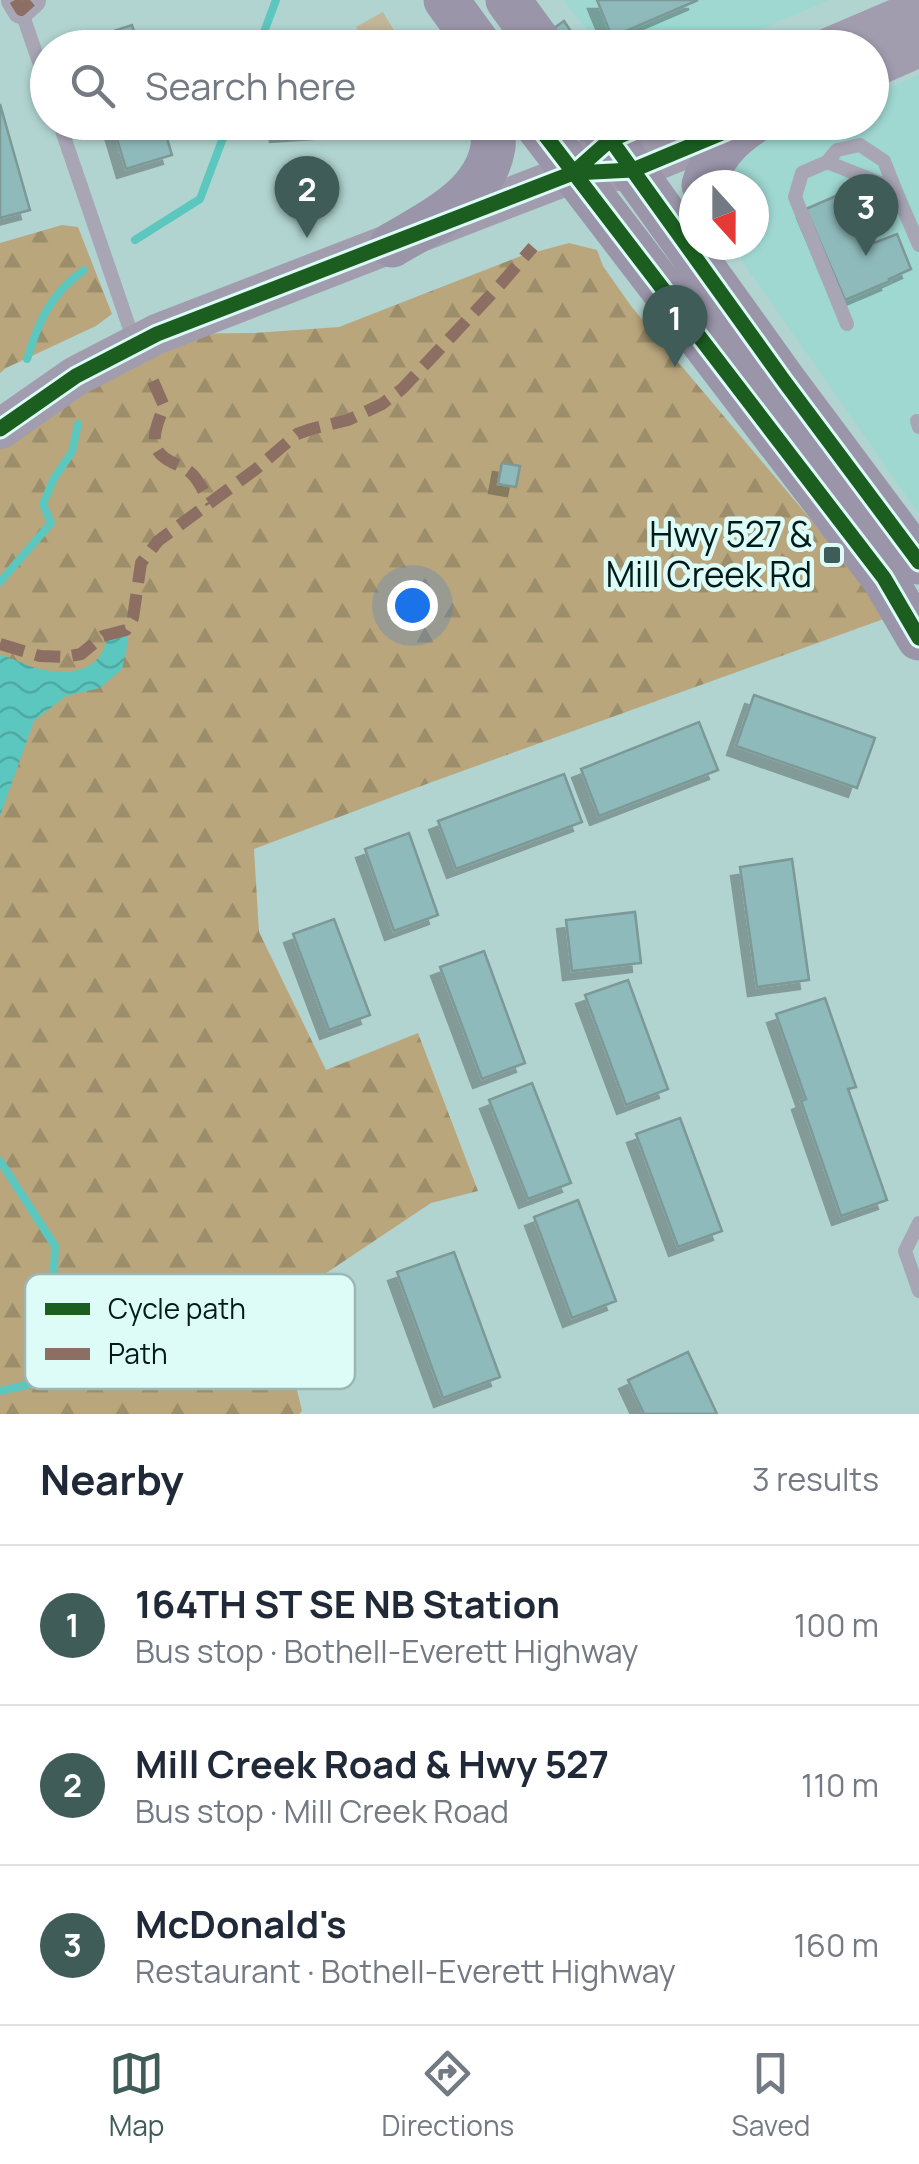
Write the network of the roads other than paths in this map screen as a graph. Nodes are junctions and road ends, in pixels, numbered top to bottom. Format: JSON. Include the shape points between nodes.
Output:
{"nodes":[{"id":1,"x":508,"y":0,"type":"edge"},
{"id":2,"x":23,"y":3,"type":"edge"},
{"id":3,"x":919,"y":9,"type":"edge"},
{"id":4,"x":31,"y":30,"type":"edge"},
{"id":5,"x":530,"y":30,"type":"edge"},
{"id":6,"x":870,"y":30,"type":"edge"},
{"id":7,"x":919,"y":47,"type":"edge"},
{"id":8,"x":889,"y":60,"type":"edge"},
{"id":9,"x":65,"y":140,"type":"edge"},
{"id":10,"x":493,"y":140,"type":"edge"},
{"id":11,"x":548,"y":140,"type":"edge"},
{"id":12,"x":639,"y":140,"type":"edge"},
{"id":13,"x":729,"y":140,"type":"edge"},
{"id":14,"x":614,"y":144,"type":"edge"},
{"id":15,"x":827,"y":162,"type":"junction"},
{"id":16,"x":708,"y":170,"type":"edge"},
{"id":17,"x":574,"y":174,"type":"junction"},
{"id":18,"x":895,"y":189,"type":"junction"},
{"id":19,"x":392,"y":245,"type":"junction"},
{"id":20,"x":919,"y":246,"type":"edge"},
{"id":21,"x":712,"y":260,"type":"edge"},
{"id":22,"x":720,"y":291,"type":"junction"},
{"id":23,"x":847,"y":324,"type":"dead end"},
{"id":24,"x":135,"y":346,"type":"junction"},
{"id":25,"x":0,"y":429,"type":"edge"},
{"id":26,"x":919,"y":562,"type":"edge"},
{"id":27,"x":919,"y":638,"type":"edge"},
{"id":28,"x":919,"y":1223,"type":"edge"},
{"id":29,"x":919,"y":1290,"type":"edge"}],
"edges":[{"from":1,"to":5,"type":"main road"},
{"from":2,"to":4,"type":"lane"},
{"from":3,"to":6,"type":"main road"},
{"from":7,"to":8,"type":"main road"},
{"from":9,"to":24,"type":"lane"},
{"from":10,"to":19,"type":"main road","via":[[481,178],[444,214]]},
{"from":11,"to":17,"type":"main road"},
{"from":12,"to":14,"type":"main road"},
{"from":13,"to":16,"type":"main road"},
{"from":14,"to":17,"type":"main road"},
{"from":14,"to":22,"type":"main road"},
{"from":15,"to":18,"type":"lane"},
{"from":15,"to":18,"type":"lane","via":[[838,150],[860,145],[884,161]]},
{"from":15,"to":23,"type":"lane","via":[[802,173],[795,197]]},
{"from":17,"to":19,"type":"main road"},
{"from":17,"to":27,"type":"main road","via":[[884,578]]},
{"from":18,"to":20,"type":"lane"},
{"from":19,"to":24,"type":"main road"},
{"from":21,"to":22,"type":"main road"},
{"from":22,"to":26,"type":"main road"},
{"from":24,"to":25,"type":"main road","via":[[76,376]]},
{"from":28,"to":29,"type":"lane","via":[[905,1251]]}]}
